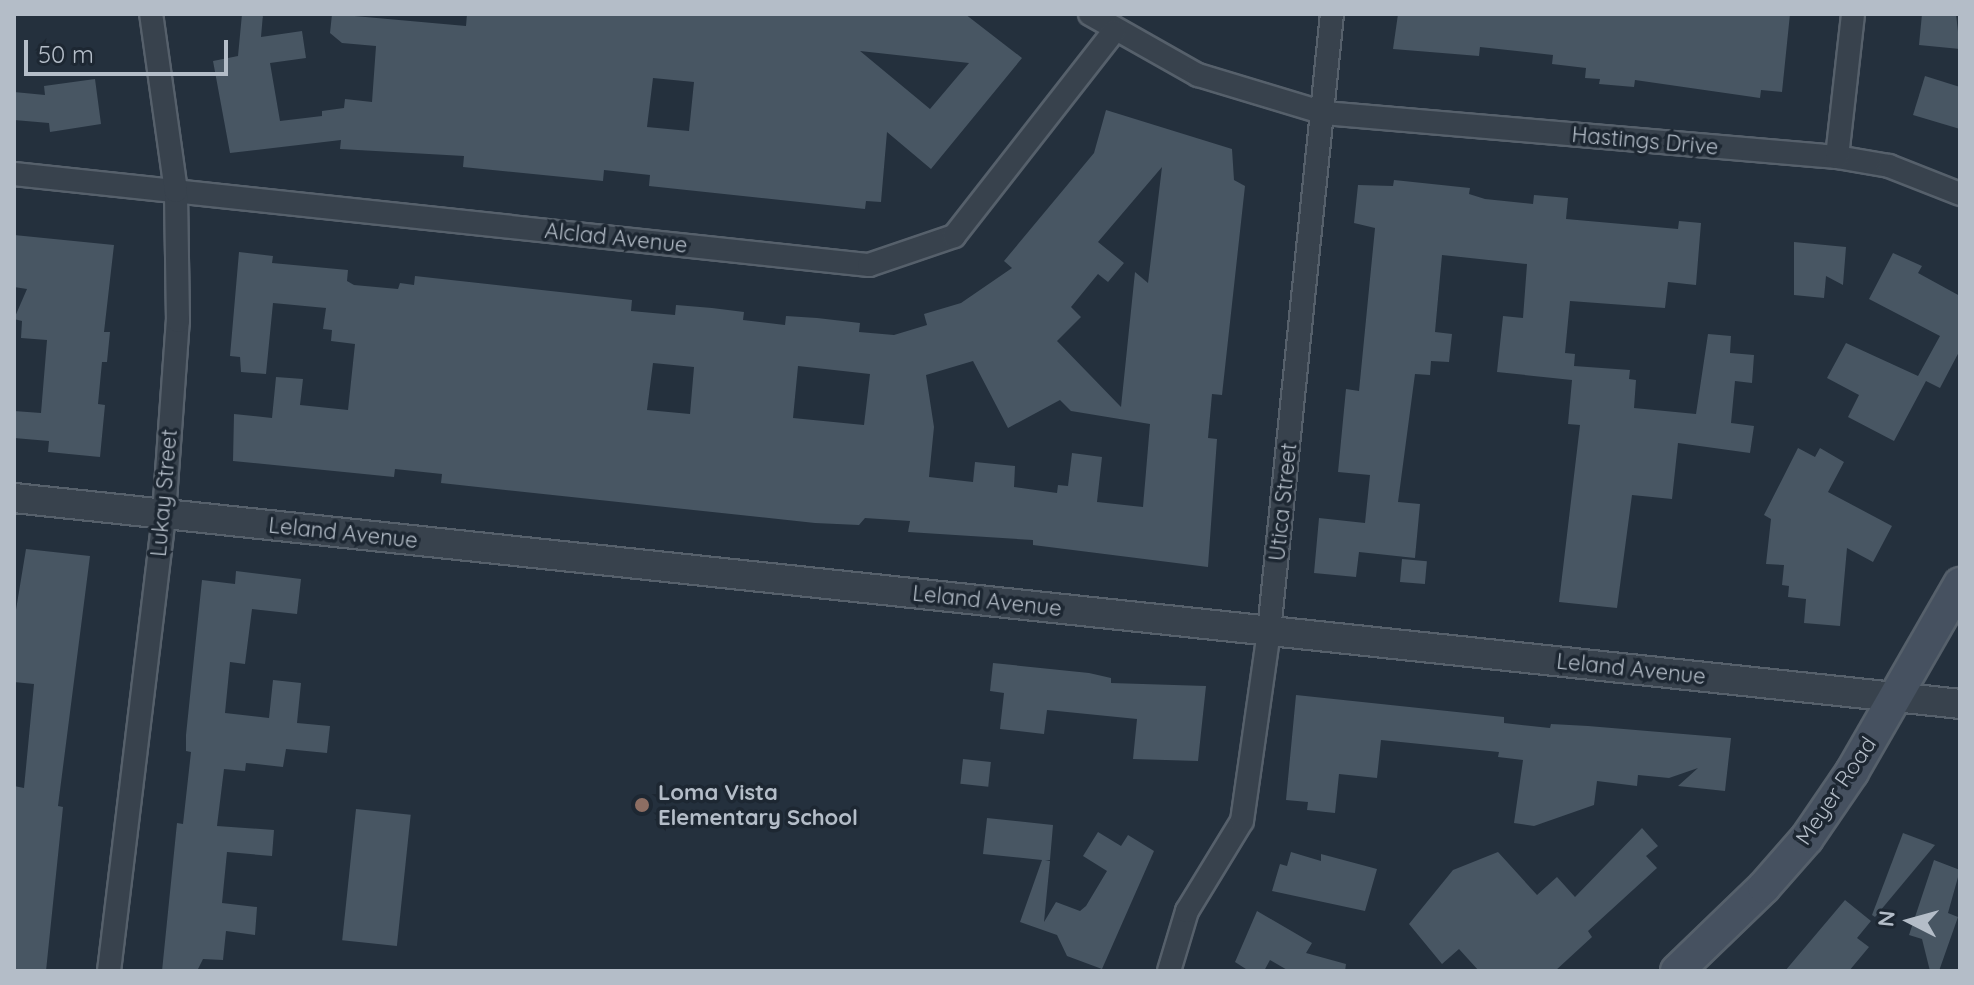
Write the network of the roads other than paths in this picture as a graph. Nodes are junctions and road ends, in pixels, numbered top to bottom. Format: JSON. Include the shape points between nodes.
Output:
{"nodes":[{"id":1,"x":151,"y":14,"type":"edge"},
{"id":2,"x":1090,"y":14,"type":"edge"},
{"id":3,"x":1332,"y":14,"type":"edge"},
{"id":4,"x":1853,"y":14,"type":"edge"},
{"id":5,"x":1114,"y":31,"type":"junction"},
{"id":6,"x":1324,"y":113,"type":"junction"},
{"id":7,"x":1837,"y":157,"type":"junction"},
{"id":8,"x":14,"y":174,"type":"edge"},
{"id":9,"x":176,"y":191,"type":"junction"},
{"id":10,"x":1960,"y":194,"type":"edge"},
{"id":11,"x":14,"y":498,"type":"edge"},
{"id":12,"x":164,"y":514,"type":"junction"},
{"id":13,"x":1960,"y":584,"type":"edge"},
{"id":14,"x":1269,"y":631,"type":"junction"},
{"id":15,"x":1895,"y":697,"type":"junction"},
{"id":16,"x":1960,"y":704,"type":"edge"},
{"id":17,"x":109,"y":971,"type":"edge"},
{"id":18,"x":1169,"y":971,"type":"edge"},
{"id":19,"x":1677,"y":971,"type":"edge"}],
"edges":[{"from":1,"to":9,"type":"street","name":"Lukay Street"},
{"from":2,"to":5,"type":"street","name":"Hastings Drive"},
{"from":3,"to":6,"type":"street","name":"Utica Street"},
{"from":4,"to":7,"type":"street"},
{"from":5,"to":6,"type":"street","name":"Hastings Drive","via":[[1198,75]]},
{"from":5,"to":9,"type":"street","name":"Alclad Avenue","via":[[954,236],[869,265]]},
{"from":6,"to":7,"type":"street","name":"Hastings Drive"},
{"from":6,"to":14,"type":"street","name":"Utica Street"},
{"from":7,"to":10,"type":"street","name":"Hastings Drive","via":[[1889,166]]},
{"from":8,"to":9,"type":"street","name":"Alclad Avenue"},
{"from":9,"to":12,"type":"street","name":"Lukay Street","via":[[178,321]]},
{"from":11,"to":12,"type":"street","name":"Leland Avenue"},
{"from":12,"to":14,"type":"street","name":"Leland Avenue"},
{"from":12,"to":17,"type":"street","name":"Lukay Street"},
{"from":13,"to":15,"type":"main road","name":"Meyer Road"},
{"from":14,"to":15,"type":"street","name":"Leland Avenue"},
{"from":14,"to":18,"type":"street","name":"Utica Street","via":[[1242,821],[1187,911]]},
{"from":15,"to":16,"type":"street","name":"Leland Avenue"},
{"from":15,"to":19,"type":"main road","name":"Meyer Road","via":[[1807,838]]}]}
